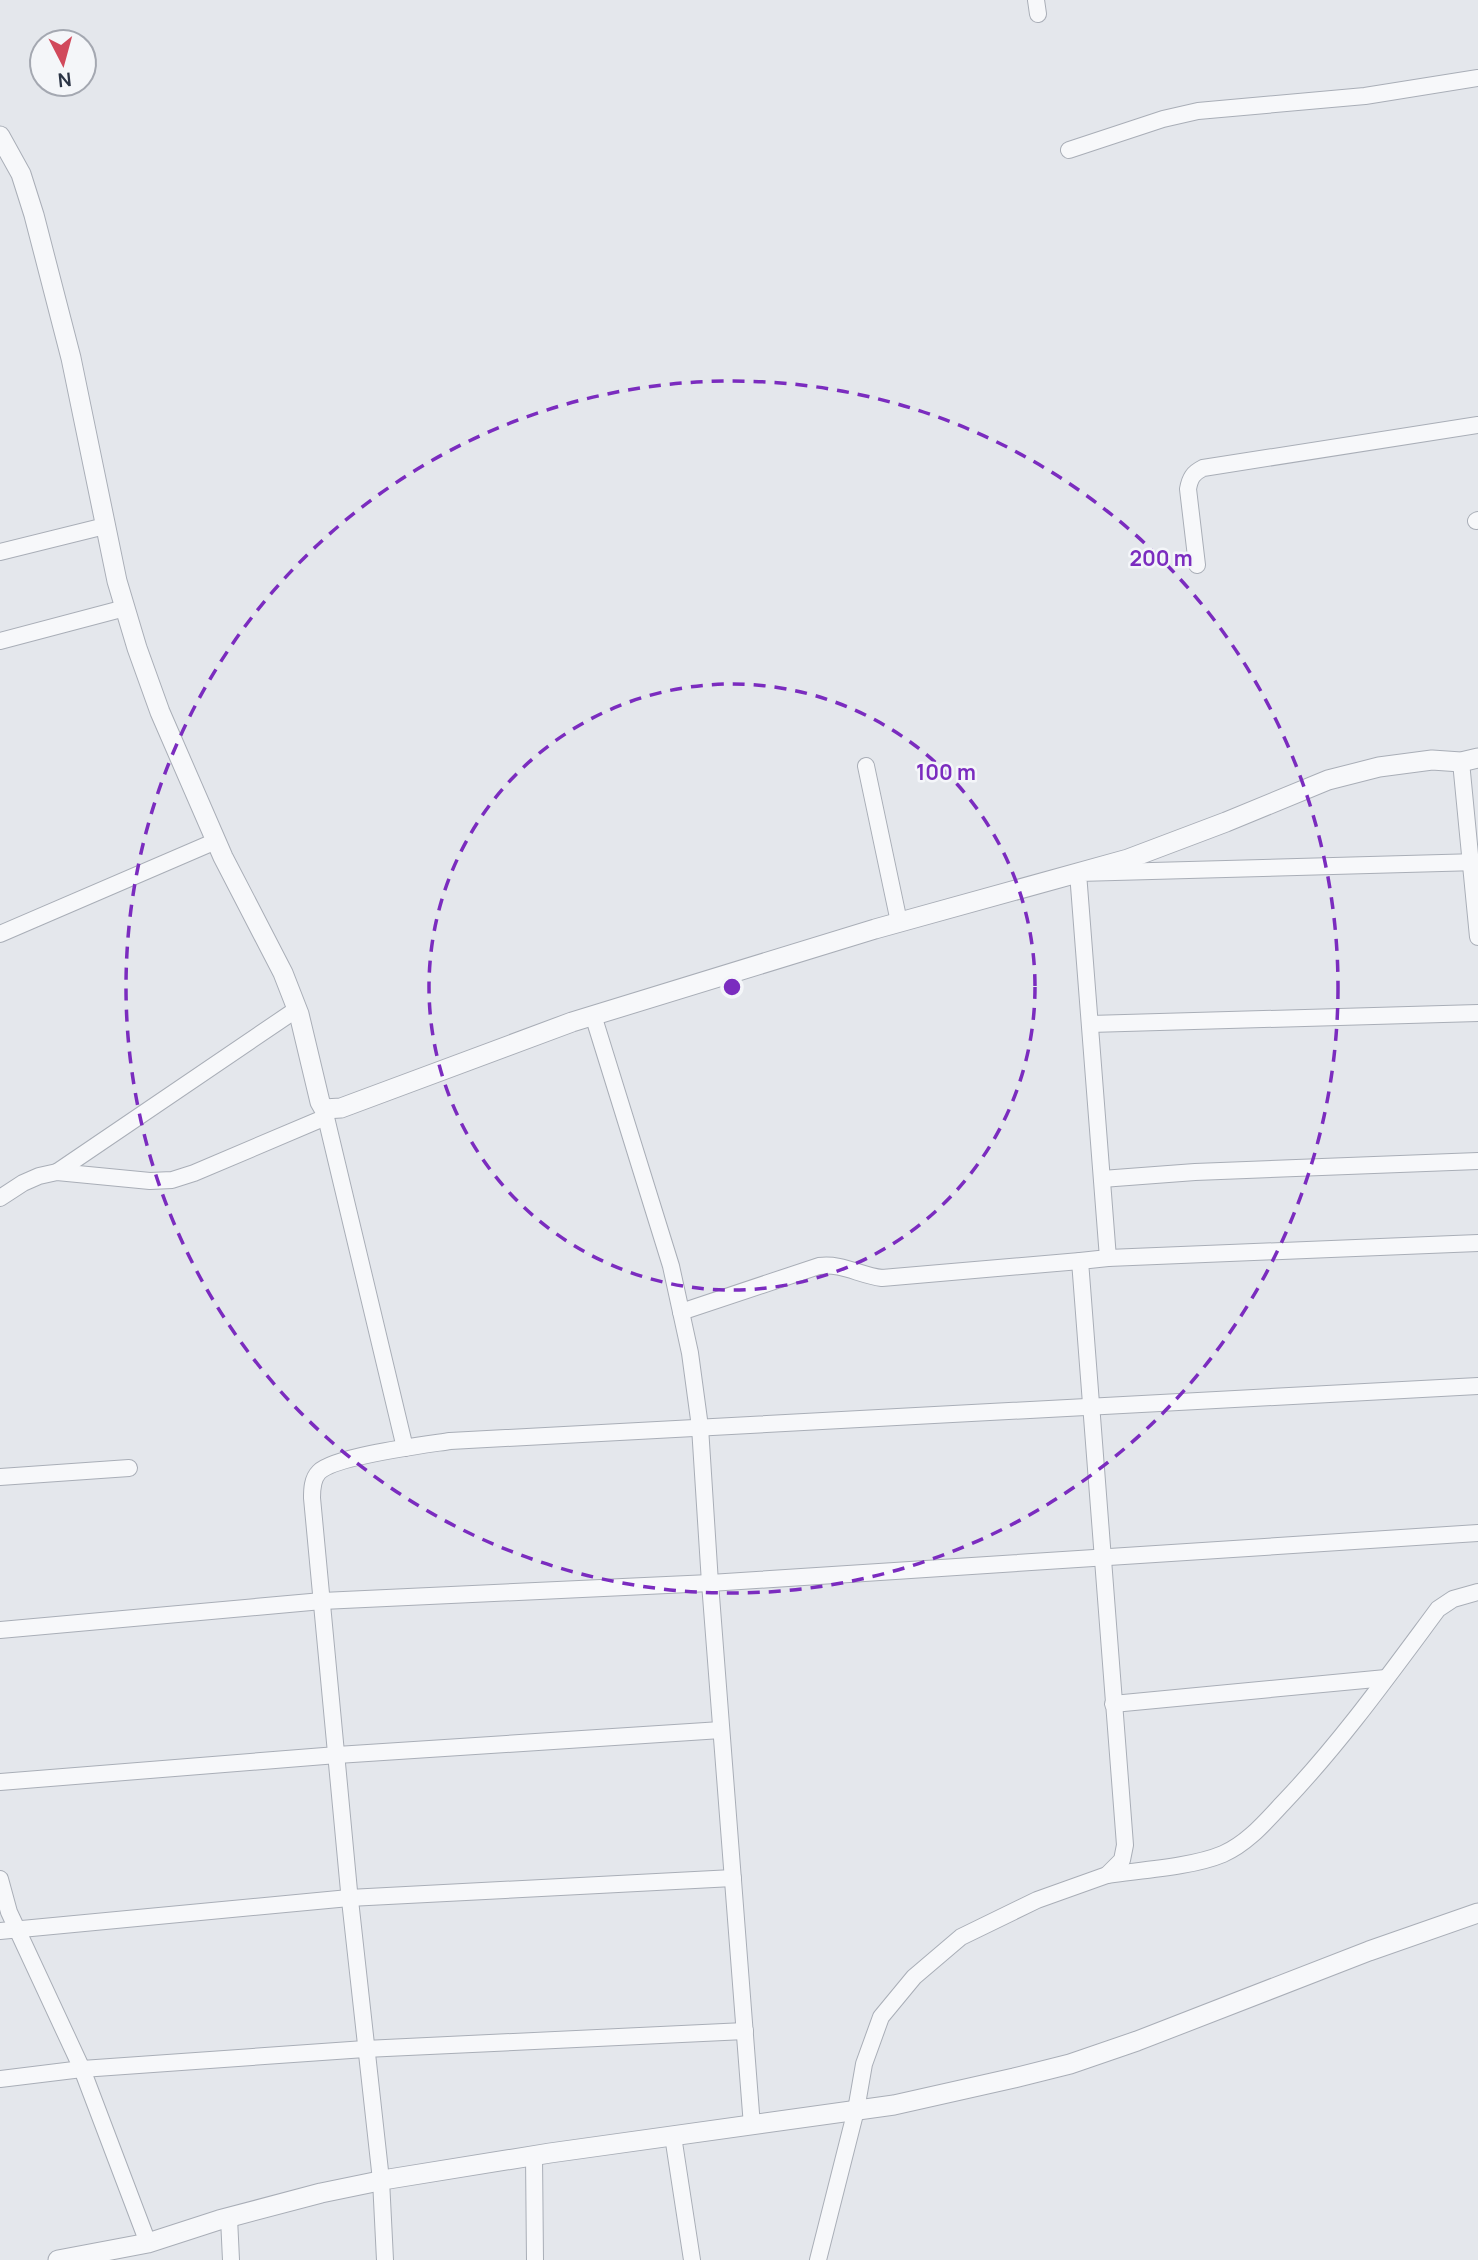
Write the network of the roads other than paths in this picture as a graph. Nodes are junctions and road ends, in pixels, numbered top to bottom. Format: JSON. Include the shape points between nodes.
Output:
{"nodes":[{"id":1,"x":1478,"y":78,"type":"edge"},
{"id":2,"x":0,"y":136,"type":"edge"},
{"id":3,"x":1069,"y":150,"type":"dead end"},
{"id":4,"x":1478,"y":425,"type":"edge"},
{"id":5,"x":105,"y":526,"type":"junction"},
{"id":6,"x":0,"y":552,"type":"edge"},
{"id":7,"x":1197,"y":565,"type":"dead end"},
{"id":8,"x":125,"y":608,"type":"junction"},
{"id":9,"x":0,"y":641,"type":"edge"},
{"id":10,"x":1469,"y":760,"type":"edge"},
{"id":11,"x":866,"y":766,"type":"dead end"},
{"id":12,"x":216,"y":841,"type":"junction"},
{"id":13,"x":1475,"y":863,"type":"edge"},
{"id":14,"x":1078,"y":873,"type":"junction"},
{"id":15,"x":899,"y":922,"type":"junction"},
{"id":16,"x":0,"y":934,"type":"edge"},
{"id":17,"x":1478,"y":937,"type":"edge"},
{"id":18,"x":297,"y":1009,"type":"junction"},
{"id":19,"x":1478,"y":1013,"type":"edge"},
{"id":20,"x":593,"y":1015,"type":"junction"},
{"id":21,"x":1090,"y":1024,"type":"junction"},
{"id":22,"x":325,"y":1113,"type":"junction"},
{"id":23,"x":1478,"y":1161,"type":"edge"},
{"id":24,"x":57,"y":1172,"type":"junction"},
{"id":25,"x":1102,"y":1179,"type":"junction"},
{"id":26,"x":0,"y":1198,"type":"edge"},
{"id":27,"x":1478,"y":1243,"type":"edge"},
{"id":28,"x":1108,"y":1258,"type":"junction"},
{"id":29,"x":1080,"y":1261,"type":"junction"},
{"id":30,"x":681,"y":1312,"type":"junction"},
{"id":31,"x":1478,"y":1386,"type":"edge"},
{"id":32,"x":1092,"y":1407,"type":"junction"},
{"id":33,"x":700,"y":1427,"type":"junction"},
{"id":34,"x":405,"y":1448,"type":"junction"},
{"id":35,"x":129,"y":1468,"type":"dead end"},
{"id":36,"x":0,"y":1477,"type":"edge"},
{"id":37,"x":1478,"y":1532,"type":"edge"},
{"id":38,"x":1104,"y":1558,"type":"junction"},
{"id":39,"x":710,"y":1583,"type":"junction"},
{"id":40,"x":1478,"y":1592,"type":"edge"},
{"id":41,"x":322,"y":1601,"type":"junction"},
{"id":42,"x":0,"y":1630,"type":"edge"},
{"id":43,"x":1386,"y":1678,"type":"junction"},
{"id":44,"x":1113,"y":1704,"type":"junction"},
{"id":45,"x":721,"y":1730,"type":"junction"},
{"id":46,"x":337,"y":1755,"type":"junction"},
{"id":47,"x":0,"y":1782,"type":"edge"},
{"id":48,"x":1107,"y":1875,"type":"junction"},
{"id":49,"x":733,"y":1878,"type":"junction"},
{"id":50,"x":0,"y":1879,"type":"edge"},
{"id":51,"x":349,"y":1898,"type":"junction"},
{"id":52,"x":1478,"y":1913,"type":"edge"},
{"id":53,"x":17,"y":1928,"type":"junction"},
{"id":54,"x":0,"y":1931,"type":"edge"},
{"id":55,"x":745,"y":2031,"type":"junction"},
{"id":56,"x":365,"y":2049,"type":"junction"},
{"id":57,"x":82,"y":2069,"type":"junction"},
{"id":58,"x":0,"y":2080,"type":"edge"},
{"id":59,"x":856,"y":2110,"type":"junction"},
{"id":60,"x":752,"y":2126,"type":"junction"},
{"id":61,"x":673,"y":2136,"type":"junction"},
{"id":62,"x":534,"y":2155,"type":"junction"},
{"id":63,"x":381,"y":2180,"type":"junction"},
{"id":64,"x":229,"y":2218,"type":"junction"},
{"id":65,"x":148,"y":2243,"type":"junction"},
{"id":66,"x":96,"y":2257,"type":"edge"},
{"id":67,"x":58,"y":2260,"type":"edge"},
{"id":68,"x":231,"y":2260,"type":"edge"},
{"id":69,"x":385,"y":2260,"type":"edge"},
{"id":70,"x":535,"y":2260,"type":"edge"},
{"id":71,"x":692,"y":2260,"type":"edge"},
{"id":72,"x":818,"y":2260,"type":"edge"}],
"edges":[{"from":1,"to":3,"type":"street","via":[[1365,96],[1198,111]]},
{"from":2,"to":5,"type":"street","via":[[29,195],[71,358]]},
{"from":4,"to":7,"type":"street","via":[[1194,472],[1188,489]]},
{"from":5,"to":6,"type":"street"},
{"from":5,"to":8,"type":"street"},
{"from":8,"to":9,"type":"street"},
{"from":8,"to":12,"type":"street","via":[[160,712]]},
{"from":10,"to":13,"type":"street"},
{"from":10,"to":14,"type":"street","via":[[1379,767],[1328,779],[1140,855]]},
{"from":11,"to":15,"type":"street"},
{"from":12,"to":16,"type":"street"},
{"from":12,"to":18,"type":"street"},
{"from":13,"to":14,"type":"street"},
{"from":13,"to":17,"type":"street"},
{"from":14,"to":15,"type":"street"},
{"from":14,"to":21,"type":"street"},
{"from":15,"to":20,"type":"street"},
{"from":18,"to":22,"type":"street"},
{"from":18,"to":24,"type":"street"},
{"from":19,"to":21,"type":"street"},
{"from":20,"to":22,"type":"street"},
{"from":20,"to":30,"type":"street"},
{"from":21,"to":25,"type":"street"},
{"from":22,"to":24,"type":"street","via":[[172,1180]]},
{"from":22,"to":34,"type":"street"},
{"from":23,"to":25,"type":"street"},
{"from":24,"to":26,"type":"street","via":[[23,1183]]},
{"from":25,"to":28,"type":"street"},
{"from":27,"to":28,"type":"street"},
{"from":28,"to":29,"type":"street"},
{"from":29,"to":30,"type":"street","via":[[882,1278],[838,1266],[819,1266]]},
{"from":29,"to":32,"type":"street"},
{"from":30,"to":33,"type":"street"},
{"from":31,"to":32,"type":"street"},
{"from":32,"to":33,"type":"street"},
{"from":32,"to":38,"type":"street"},
{"from":33,"to":34,"type":"street","via":[[450,1441]]},
{"from":33,"to":39,"type":"street"},
{"from":34,"to":41,"type":"street","via":[[340,1463],[320,1470],[315,1478],[312,1498]]},
{"from":35,"to":36,"type":"street"},
{"from":37,"to":38,"type":"street"},
{"from":38,"to":39,"type":"street"},
{"from":38,"to":44,"type":"street"},
{"from":39,"to":41,"type":"street"},
{"from":39,"to":45,"type":"street"},
{"from":40,"to":43,"type":"street","via":[[1438,1609]]},
{"from":41,"to":42,"type":"street"},
{"from":41,"to":46,"type":"street"},
{"from":43,"to":44,"type":"street"},
{"from":43,"to":48,"type":"street","via":[[1319,1765],[1240,1844],[1223,1854]]},
{"from":44,"to":48,"type":"street","via":[[1125,1844],[1122,1860]]},
{"from":45,"to":46,"type":"street"},
{"from":45,"to":49,"type":"street"},
{"from":46,"to":47,"type":"street"},
{"from":46,"to":51,"type":"street"},
{"from":48,"to":59,"type":"street","via":[[1037,1900],[961,1937],[914,1977],[881,2017],[864,2064]]},
{"from":49,"to":51,"type":"street"},
{"from":49,"to":55,"type":"street"},
{"from":50,"to":53,"type":"street"},
{"from":51,"to":53,"type":"street"},
{"from":51,"to":56,"type":"street"},
{"from":52,"to":59,"type":"street","via":[[1070,2064]]},
{"from":53,"to":54,"type":"street"},
{"from":53,"to":57,"type":"street"},
{"from":55,"to":56,"type":"street"},
{"from":55,"to":60,"type":"street"},
{"from":56,"to":57,"type":"street"},
{"from":56,"to":63,"type":"street"},
{"from":57,"to":58,"type":"street"},
{"from":57,"to":65,"type":"street"},
{"from":59,"to":60,"type":"street"},
{"from":59,"to":72,"type":"street"},
{"from":60,"to":61,"type":"street"},
{"from":61,"to":62,"type":"street"},
{"from":61,"to":71,"type":"street"},
{"from":62,"to":63,"type":"street"},
{"from":62,"to":70,"type":"street"},
{"from":63,"to":64,"type":"street"},
{"from":63,"to":69,"type":"street"},
{"from":64,"to":65,"type":"street"},
{"from":64,"to":68,"type":"street"},
{"from":65,"to":66,"type":"street"},
{"from":66,"to":67,"type":"street"}]}
